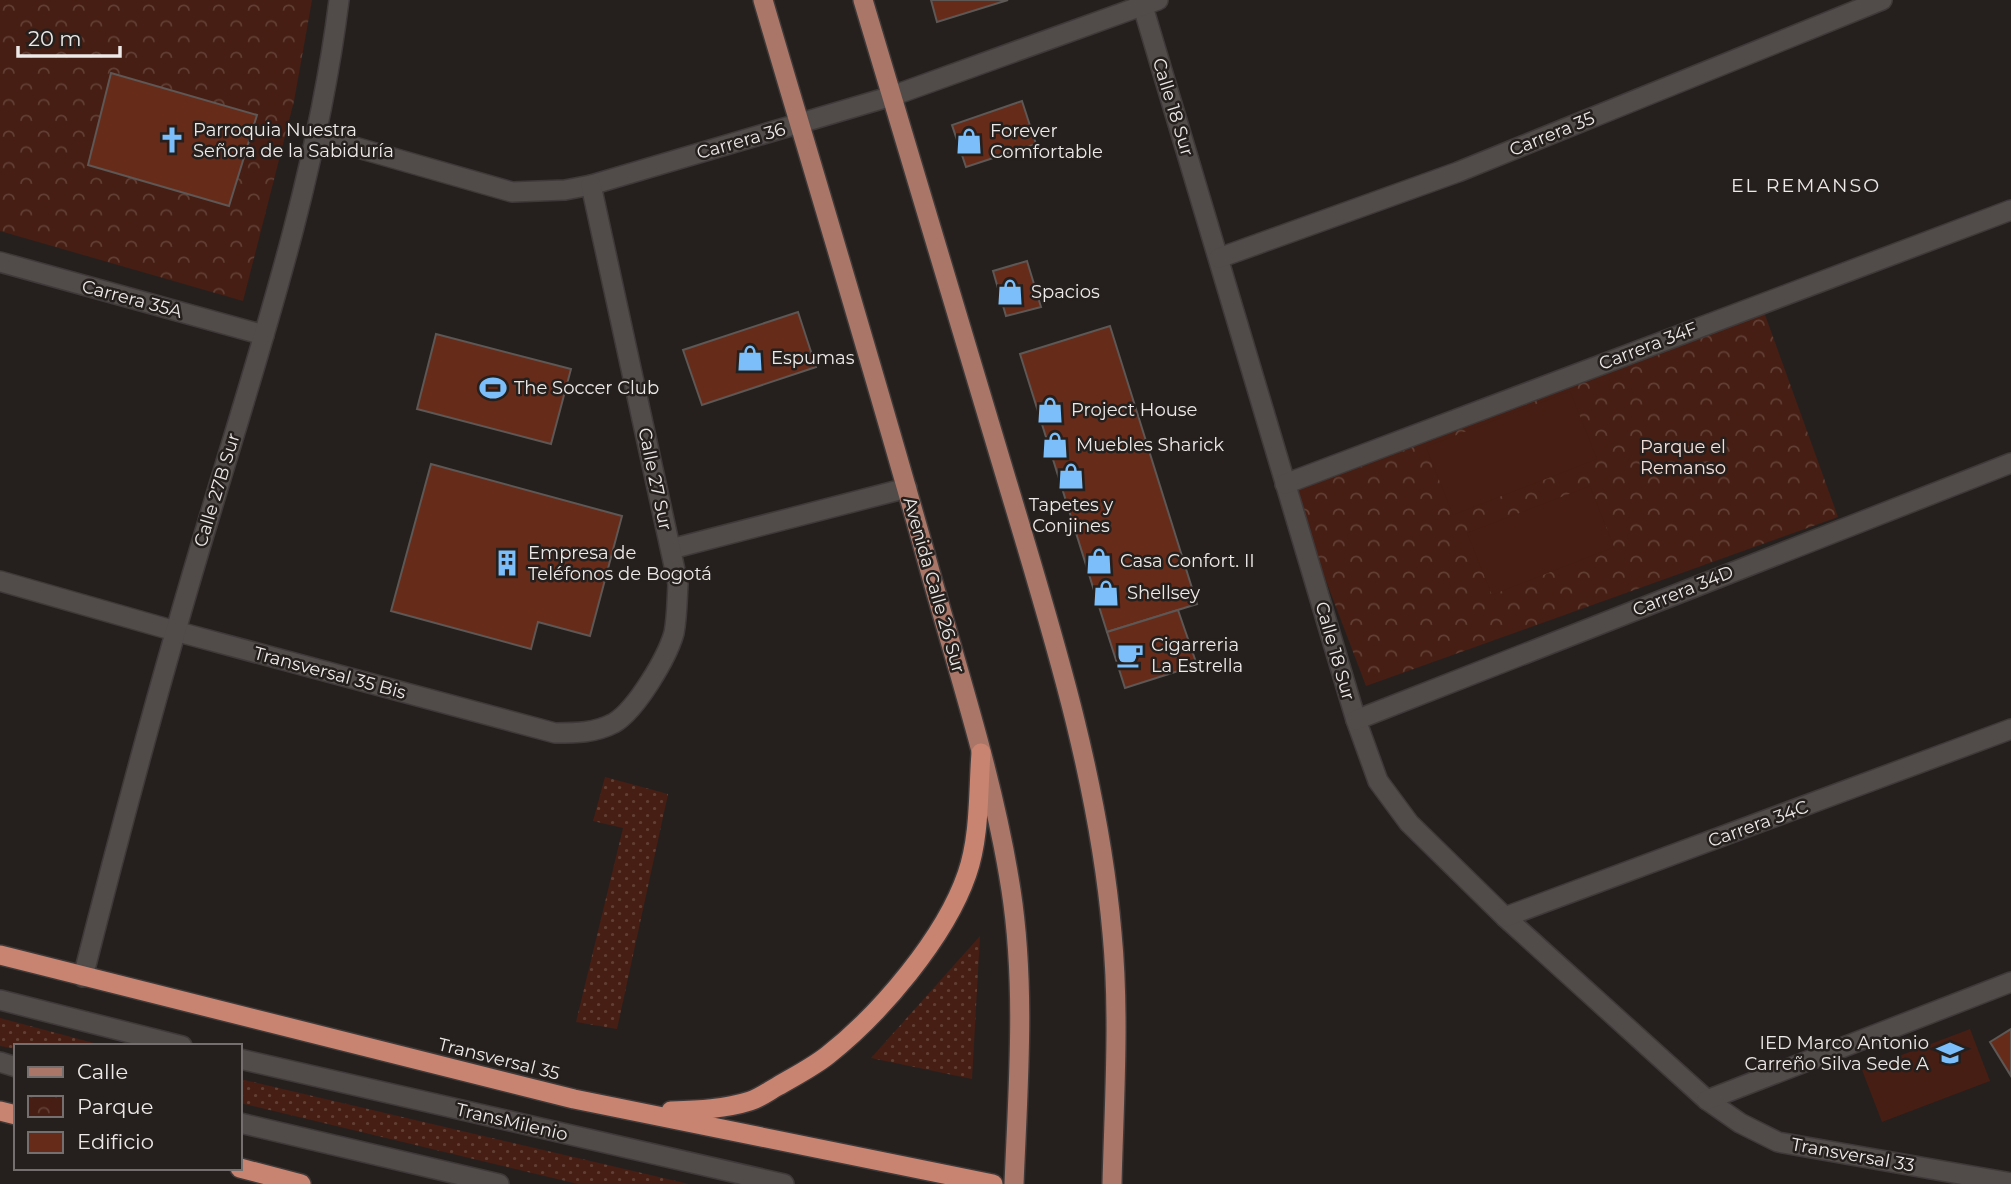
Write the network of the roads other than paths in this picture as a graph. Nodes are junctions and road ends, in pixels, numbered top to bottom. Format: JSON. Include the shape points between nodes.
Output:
{"nodes":[{"id":1,"x":339,"y":0,"type":"edge"},
{"id":2,"x":763,"y":0,"type":"edge"},
{"id":3,"x":863,"y":0,"type":"edge"},
{"id":4,"x":1882,"y":0,"type":"edge"},
{"id":5,"x":1147,"y":2,"type":"edge"},
{"id":6,"x":892,"y":96,"type":"junction"},
{"id":7,"x":799,"y":124,"type":"junction"},
{"id":8,"x":316,"y":136,"type":"junction"},
{"id":9,"x":591,"y":185,"type":"junction"},
{"id":10,"x":2011,"y":210,"type":"edge"},
{"id":11,"x":1219,"y":258,"type":"junction"},
{"id":12,"x":0,"y":262,"type":"edge"},
{"id":13,"x":264,"y":335,"type":"junction"},
{"id":14,"x":2011,"y":463,"type":"edge"},
{"id":15,"x":1285,"y":484,"type":"junction"},
{"id":16,"x":906,"y":488,"type":"junction"},
{"id":17,"x":671,"y":549,"type":"junction"},
{"id":18,"x":0,"y":581,"type":"edge"},
{"id":19,"x":175,"y":631,"type":"junction"},
{"id":20,"x":648,"y":687,"type":"joint"},
{"id":21,"x":1356,"y":720,"type":"junction"},
{"id":22,"x":2011,"y":729,"type":"edge"},
{"id":23,"x":981,"y":752,"type":"junction"},
{"id":24,"x":1505,"y":917,"type":"junction"},
{"id":25,"x":0,"y":955,"type":"edge"},
{"id":26,"x":83,"y":977,"type":"junction"},
{"id":27,"x":2011,"y":982,"type":"edge"},
{"id":28,"x":0,"y":1000,"type":"edge"},
{"id":29,"x":174,"y":1044,"type":"edge"},
{"id":30,"x":242,"y":1059,"type":"edge"},
{"id":31,"x":1707,"y":1100,"type":"junction"},
{"id":32,"x":635,"y":1111,"type":"junction"},
{"id":33,"x":242,"y":1123,"type":"edge"},
{"id":34,"x":1778,"y":1142,"type":"joint"},
{"id":35,"x":242,"y":1169,"type":"edge"},
{"id":36,"x":2011,"y":1183,"type":"edge"},
{"id":37,"x":301,"y":1184,"type":"edge"},
{"id":38,"x":499,"y":1184,"type":"edge"},
{"id":39,"x":784,"y":1184,"type":"edge"},
{"id":40,"x":993,"y":1184,"type":"edge"},
{"id":41,"x":1014,"y":1184,"type":"edge"},
{"id":42,"x":1112,"y":1184,"type":"edge"}],
"edges":[{"from":1,"to":8,"type":"street","name":"Calle 27B Sur"},
{"from":2,"to":7,"type":"main road","name":"Avenida Calle 26 Sur"},
{"from":3,"to":6,"type":"main road"},
{"from":4,"to":11,"type":"street","name":"Carrera 35","via":[[1458,172]]},
{"from":5,"to":6,"type":"street","name":"Carrera 36"},
{"from":5,"to":11,"type":"street","name":"Calle 18 Sur"},
{"from":6,"to":7,"type":"street","name":"Carrera 36"},
{"from":6,"to":42,"type":"main road","via":[[1055,643],[1090,784],[1112,934],[1116,1021]]},
{"from":7,"to":9,"type":"street","name":"Carrera 36"},
{"from":7,"to":16,"type":"main road","name":"Avenida Calle 26 Sur"},
{"from":8,"to":9,"type":"street","name":"Carrera 36","via":[[512,192]]},
{"from":8,"to":13,"type":"street","name":"Calle 27B Sur"},
{"from":9,"to":17,"type":"street","name":"Calle 27 Sur"},
{"from":10,"to":15,"type":"street","name":"Carrera 34F"},
{"from":11,"to":15,"type":"street","name":"Calle 18 Sur"},
{"from":12,"to":13,"type":"street","name":"Carrera 35A"},
{"from":13,"to":19,"type":"street","name":"Calle 27B Sur"},
{"from":14,"to":21,"type":"street","name":"Carrera 34D"},
{"from":15,"to":21,"type":"street","name":"Calle 18 Sur"},
{"from":16,"to":17,"type":"street"},
{"from":16,"to":23,"type":"main road","name":"Avenida Calle 26 Sur"},
{"from":17,"to":20,"type":"street","name":"Calle 27 Sur","via":[[678,584],[674,633]]},
{"from":18,"to":19,"type":"street","name":"Transversal 35 Bis"},
{"from":19,"to":20,"type":"street","name":"Transversal 35 Bis","via":[[555,733],[584,734],[615,722]]},
{"from":19,"to":26,"type":"street","name":"Calle 27B Sur"},
{"from":21,"to":24,"type":"street","name":"Calle 18 Sur","via":[[1378,781],[1390,800]]},
{"from":22,"to":24,"type":"street","name":"Carrera 34C"},
{"from":23,"to":32,"type":"highway","via":[[967,875],[925,951],[873,1014],[828,1055],[751,1101],[703,1110]]},
{"from":23,"to":41,"type":"main road","name":"Avenida Calle 26 Sur","via":[[1016,929],[1019,1003]]},
{"from":24,"to":31,"type":"street","name":"Calle 18 Sur"},
{"from":25,"to":26,"type":"highway","name":"Transversal 35"},
{"from":26,"to":32,"type":"highway","name":"Transversal 35"},
{"from":27,"to":31,"type":"street"},
{"from":28,"to":29,"type":"street"},
{"from":30,"to":39,"type":"street","name":"TransMilenio"},
{"from":31,"to":34,"type":"street","name":"Calle 18 Sur"},
{"from":32,"to":40,"type":"highway","name":"Transversal 35"},
{"from":33,"to":38,"type":"street"},
{"from":34,"to":36,"type":"street","name":"Transversal 33"},
{"from":35,"to":37,"type":"highway"}]}
